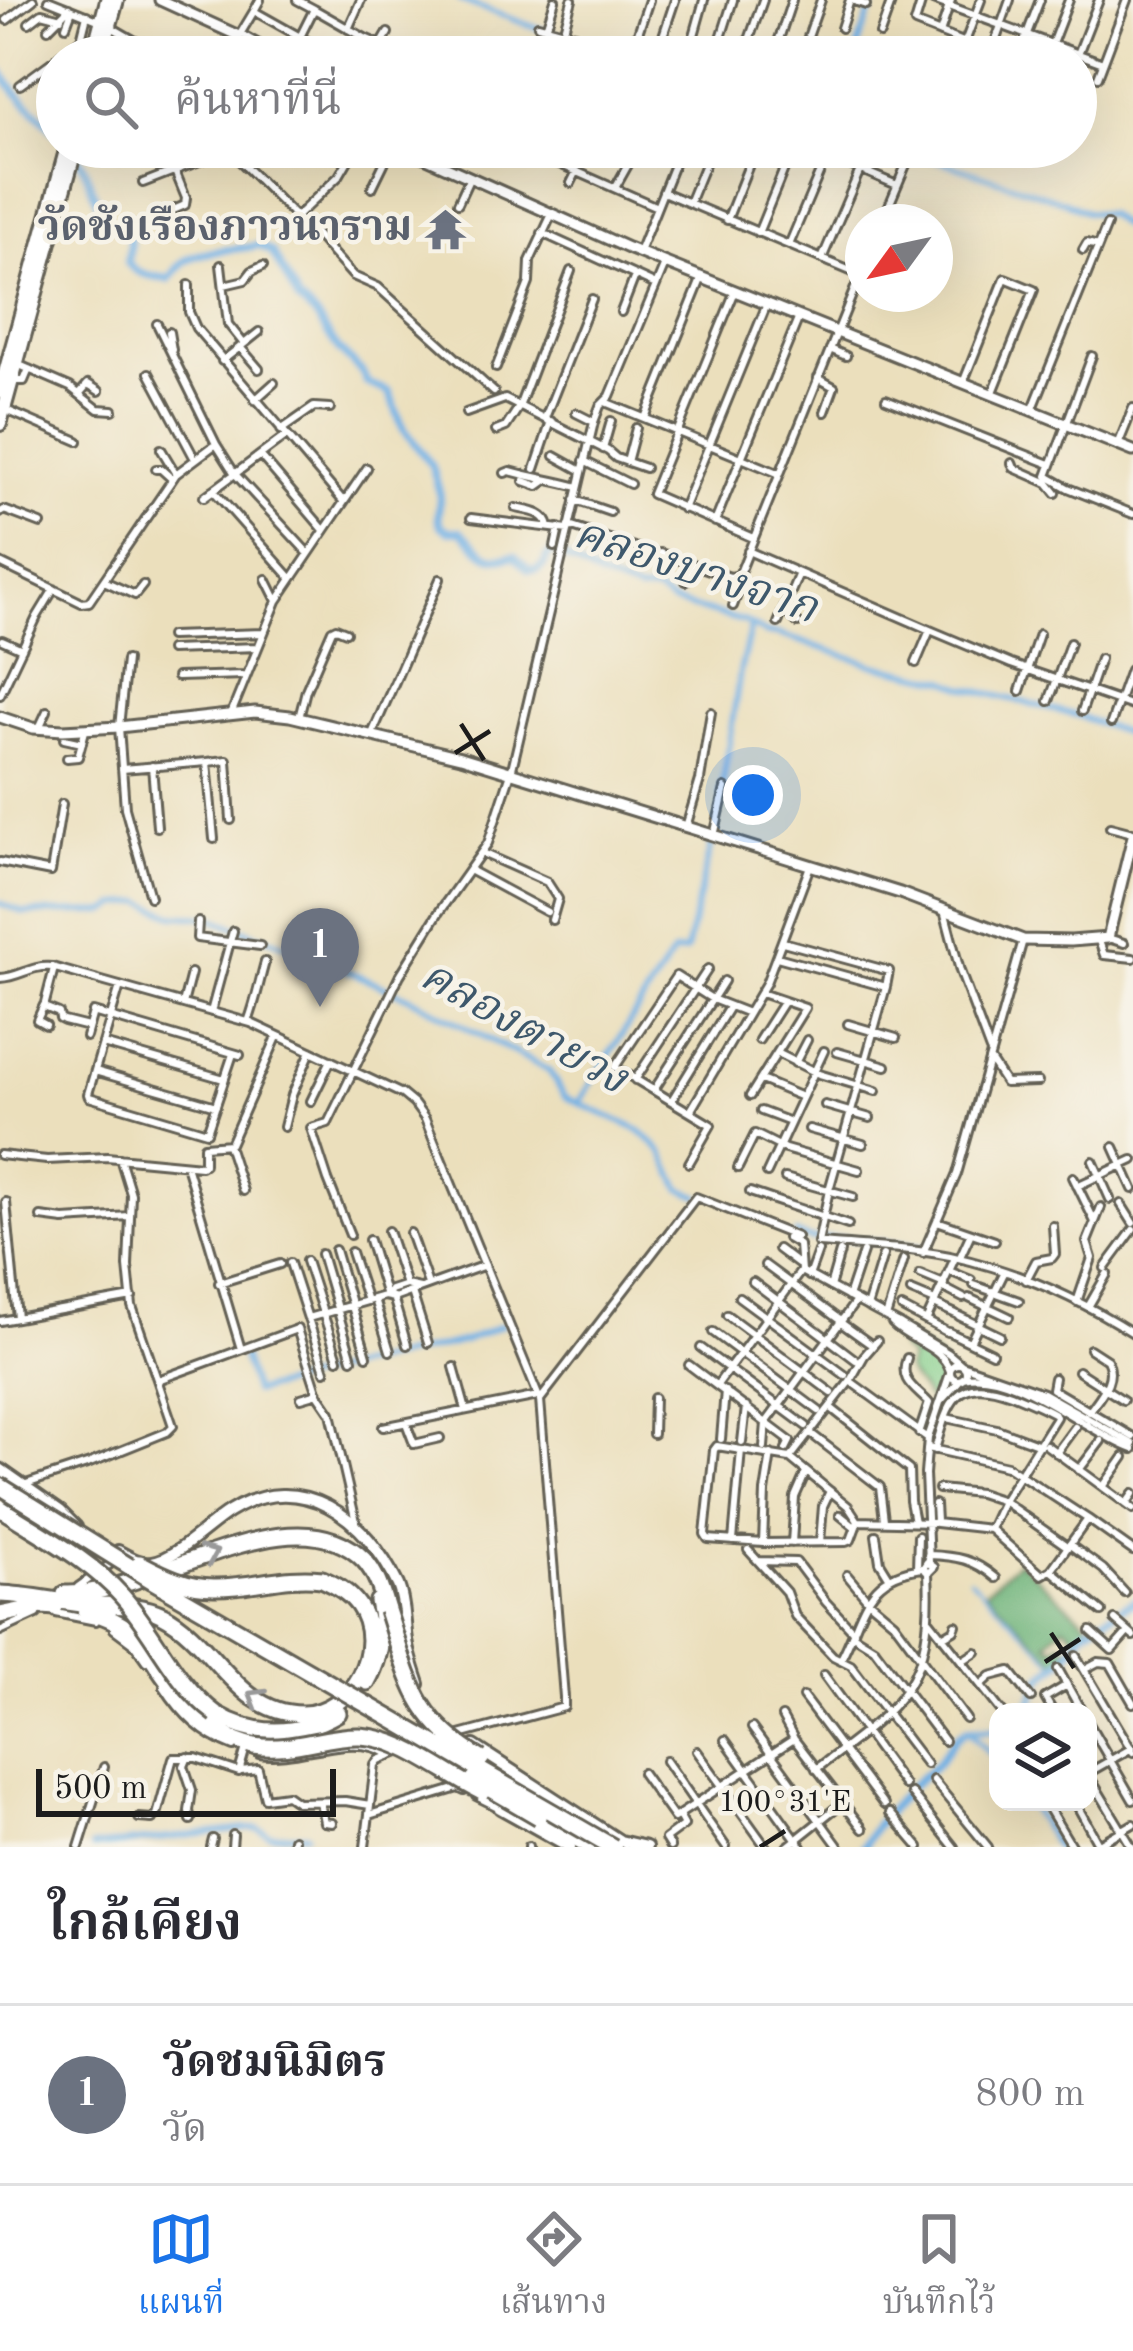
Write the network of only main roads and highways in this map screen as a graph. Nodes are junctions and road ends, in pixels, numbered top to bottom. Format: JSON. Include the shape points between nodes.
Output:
{"nodes":[{"id":1,"x":117,"y":0,"type":"edge"},
{"id":2,"x":107,"y":16,"type":"edge"},
{"id":3,"x":65,"y":168,"type":"edge"},
{"id":4,"x":66,"y":168,"type":"edge"},
{"id":5,"x":0,"y":391,"type":"edge"},
{"id":6,"x":0,"y":424,"type":"edge"},
{"id":7,"x":0,"y":1473,"type":"edge"},
{"id":8,"x":0,"y":1486,"type":"edge"},
{"id":9,"x":0,"y":1497,"type":"edge"},
{"id":10,"x":0,"y":1510,"type":"edge"},
{"id":11,"x":70,"y":1523,"type":"junction"},
{"id":12,"x":352,"y":1551,"type":"junction"},
{"id":13,"x":0,"y":1590,"type":"edge"},
{"id":14,"x":0,"y":1615,"type":"edge"},
{"id":15,"x":404,"y":1733,"type":"junction"},
{"id":16,"x":514,"y":1772,"type":"junction"},
{"id":17,"x":539,"y":1817,"type":"junction"},
{"id":18,"x":570,"y":1847,"type":"edge"},
{"id":19,"x":592,"y":1847,"type":"edge"},
{"id":20,"x":613,"y":1847,"type":"edge"},
{"id":21,"x":643,"y":1847,"type":"edge"}],
"edges":[{"from":1,"to":2,"type":"main road"},
{"from":3,"to":5,"type":"main road"},
{"from":4,"to":6,"type":"main road","via":[[22,366]]},
{"from":7,"to":11,"type":"main road"},
{"from":7,"to":13,"type":"highway","one_way":true,"bridge":true,"via":[[188,1584],[219,1588],[292,1576],[336,1585],[364,1615],[369,1643],[345,1696],[303,1714],[254,1698],[190,1634],[151,1610]]},
{"from":8,"to":15,"type":"highway","bridge":true},
{"from":9,"to":15,"type":"highway"},
{"from":10,"to":11,"type":"main road","via":[[54,1546],[66,1541]]},
{"from":10,"to":12,"type":"highway","bridge":true,"via":[[94,1570],[184,1685],[216,1714],[254,1730],[282,1732],[332,1717],[372,1672],[382,1634],[377,1598]]},
{"from":11,"to":16,"type":"main road","via":[[143,1562],[161,1560],[254,1499],[323,1503],[357,1526],[398,1587],[418,1682],[443,1724]]},
{"from":13,"to":12,"type":"highway","one_way":true,"via":[[98,1592],[267,1538],[313,1537]]},
{"from":12,"to":20,"type":"highway","bridge":true,"via":[[375,1576],[418,1698],[439,1730]]},
{"from":14,"to":17,"type":"highway","bridge":true,"via":[[44,1606],[113,1620],[135,1635],[193,1714],[250,1748],[374,1738]]},
{"from":15,"to":17,"type":"highway","bridge":true},
{"from":15,"to":20,"type":"highway","bridge":true},
{"from":16,"to":18,"type":"main road","via":[[500,1808]]},
{"from":16,"to":21,"type":"main road","via":[[617,1839]]},
{"from":17,"to":19,"type":"highway"}]}
